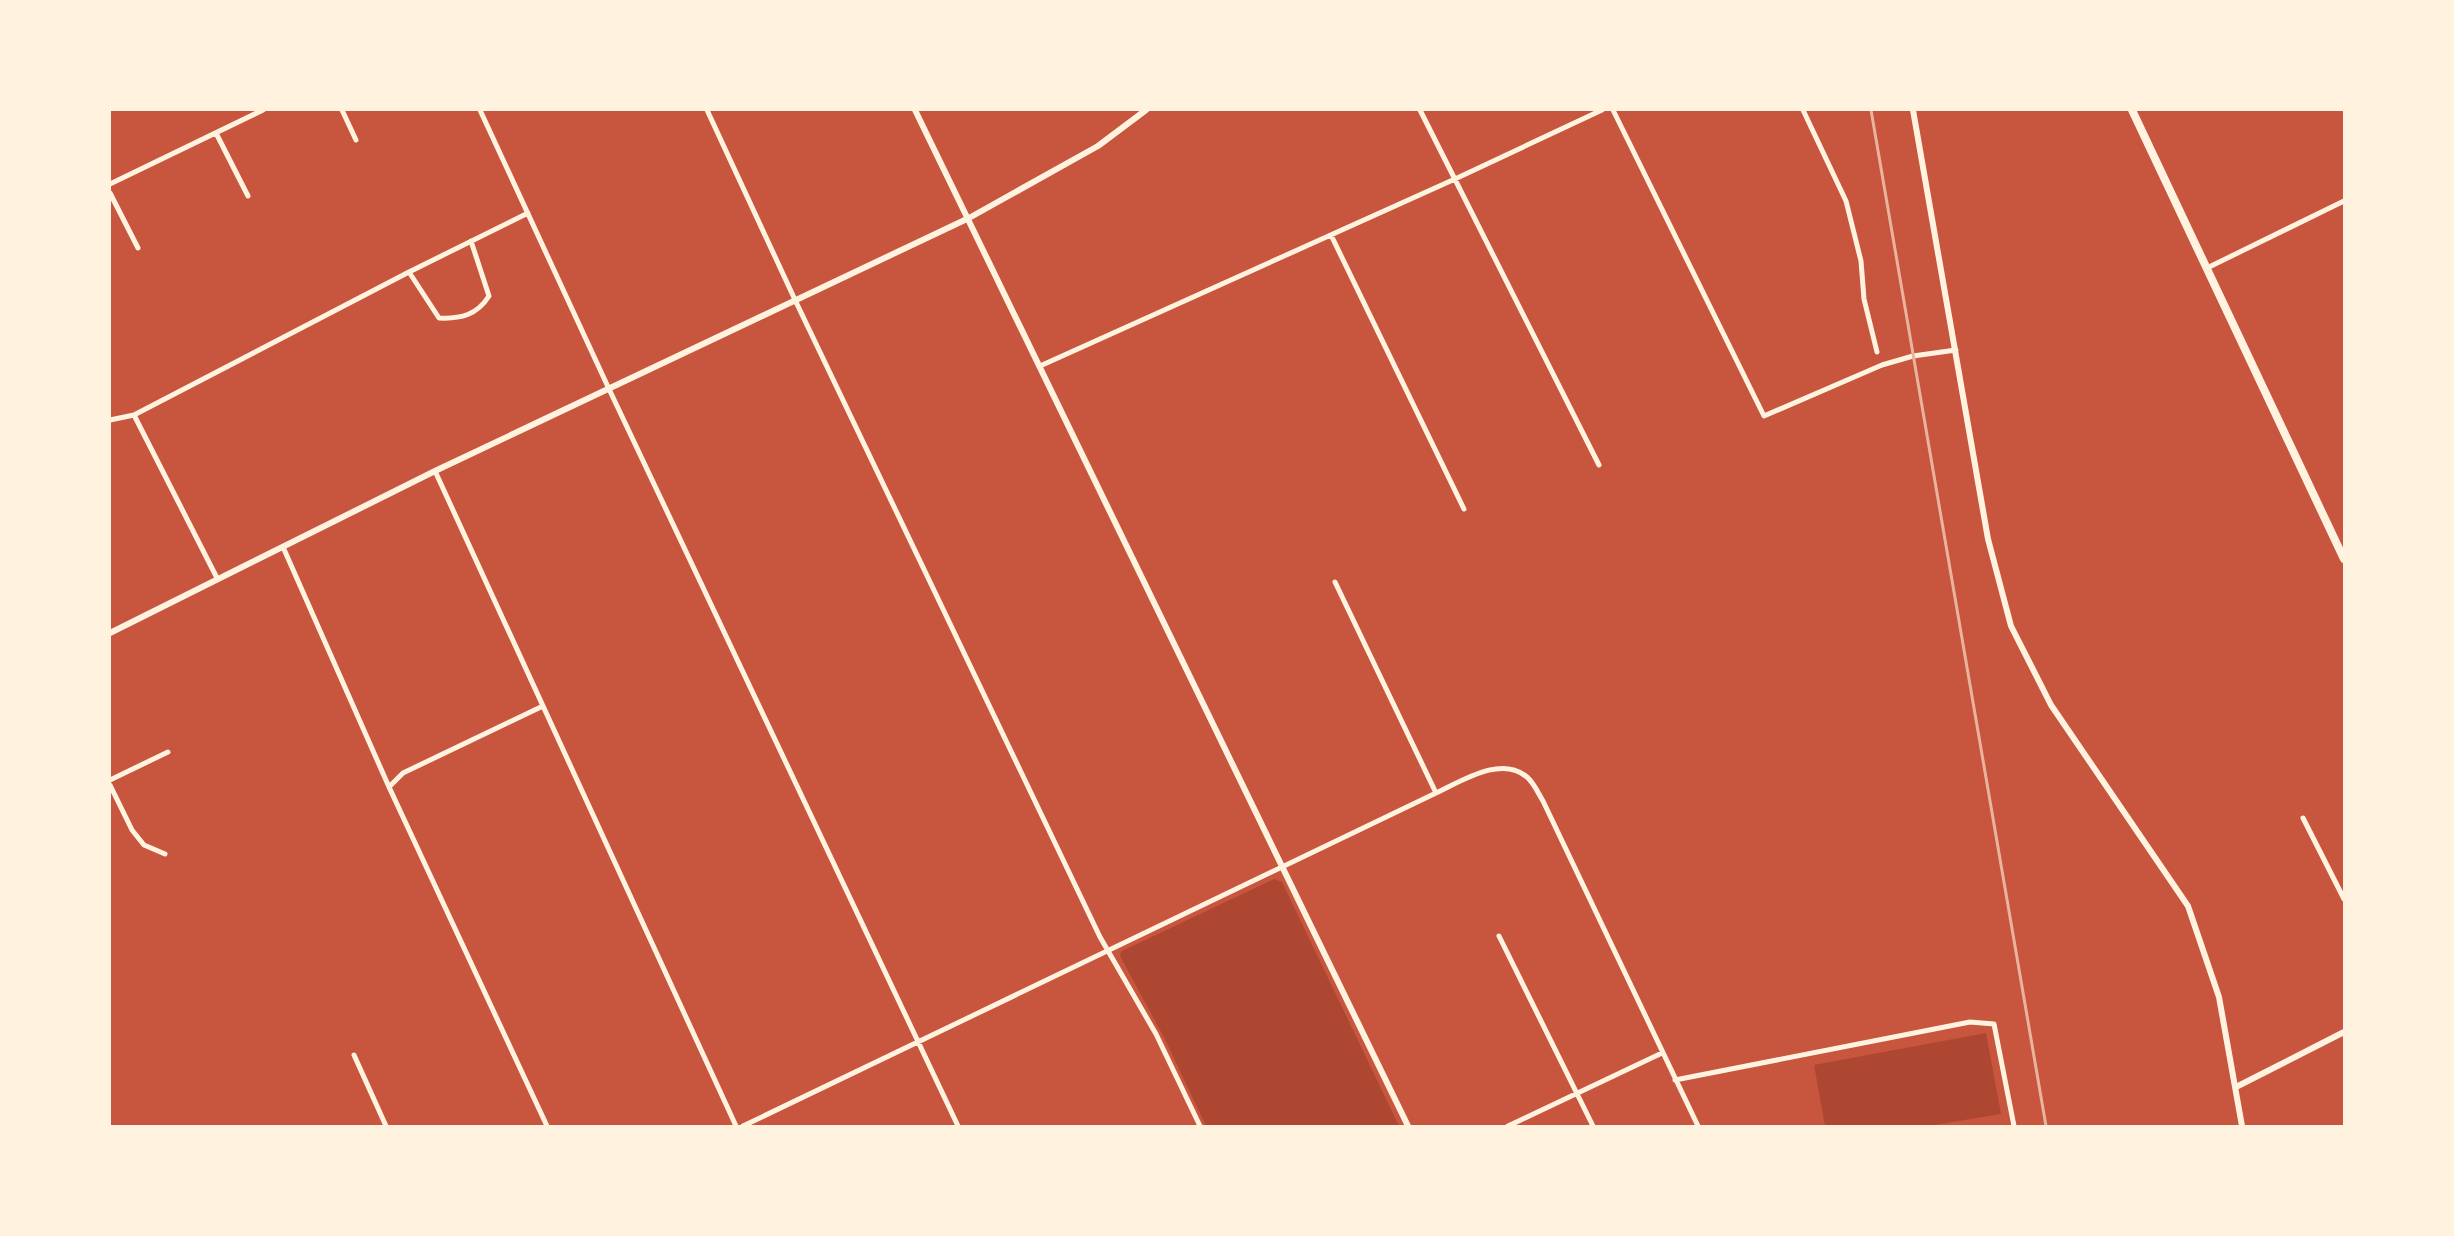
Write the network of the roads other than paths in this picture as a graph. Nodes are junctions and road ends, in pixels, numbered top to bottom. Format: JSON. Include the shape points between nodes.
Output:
{"nodes":[{"id":1,"x":262,"y":110,"type":"edge"},
{"id":2,"x":342,"y":110,"type":"edge"},
{"id":3,"x":480,"y":110,"type":"edge"},
{"id":4,"x":707,"y":110,"type":"edge"},
{"id":5,"x":915,"y":110,"type":"edge"},
{"id":6,"x":1146,"y":110,"type":"edge"},
{"id":7,"x":1420,"y":110,"type":"edge"},
{"id":8,"x":1602,"y":110,"type":"edge"},
{"id":9,"x":1613,"y":110,"type":"edge"},
{"id":10,"x":1803,"y":110,"type":"edge"},
{"id":11,"x":1913,"y":110,"type":"edge"},
{"id":12,"x":2132,"y":110,"type":"edge"},
{"id":13,"x":216,"y":133,"type":"junction"},
{"id":14,"x":357,"y":140,"type":"dead end"},
{"id":15,"x":1455,"y":179,"type":"junction"},
{"id":16,"x":110,"y":184,"type":"edge"},
{"id":17,"x":110,"y":193,"type":"edge"},
{"id":18,"x":248,"y":196,"type":"dead end"},
{"id":19,"x":2344,"y":201,"type":"edge"},
{"id":20,"x":528,"y":213,"type":"junction"},
{"id":21,"x":969,"y":218,"type":"junction"},
{"id":22,"x":1331,"y":235,"type":"junction"},
{"id":23,"x":471,"y":241,"type":"junction"},
{"id":24,"x":138,"y":248,"type":"dead end"},
{"id":25,"x":2207,"y":268,"type":"junction"},
{"id":26,"x":409,"y":272,"type":"junction"},
{"id":27,"x":796,"y":302,"type":"junction"},
{"id":28,"x":1956,"y":350,"type":"junction"},
{"id":29,"x":1877,"y":352,"type":"dead end"},
{"id":30,"x":1040,"y":366,"type":"junction"},
{"id":31,"x":609,"y":389,"type":"junction"},
{"id":32,"x":134,"y":415,"type":"junction"},
{"id":33,"x":110,"y":420,"type":"edge"},
{"id":34,"x":1599,"y":465,"type":"dead end"},
{"id":35,"x":435,"y":471,"type":"junction"},
{"id":36,"x":1464,"y":509,"type":"dead end"},
{"id":37,"x":283,"y":547,"type":"junction"},
{"id":38,"x":2344,"y":559,"type":"edge"},
{"id":39,"x":217,"y":578,"type":"junction"},
{"id":40,"x":1335,"y":582,"type":"dead end"},
{"id":41,"x":110,"y":633,"type":"edge"},
{"id":42,"x":543,"y":706,"type":"junction"},
{"id":43,"x":168,"y":752,"type":"dead end"},
{"id":44,"x":110,"y":780,"type":"edge"},
{"id":45,"x":110,"y":785,"type":"edge"},
{"id":46,"x":389,"y":787,"type":"junction"},
{"id":47,"x":1436,"y":793,"type":"junction"},
{"id":48,"x":2303,"y":818,"type":"dead end"},
{"id":49,"x":165,"y":854,"type":"dead end"},
{"id":50,"x":1283,"y":867,"type":"junction"},
{"id":51,"x":2344,"y":899,"type":"edge"},
{"id":52,"x":1499,"y":936,"type":"dead end"},
{"id":53,"x":1108,"y":951,"type":"junction"},
{"id":54,"x":2344,"y":1032,"type":"edge"},
{"id":55,"x":917,"y":1043,"type":"junction"},
{"id":56,"x":1662,"y":1053,"type":"junction"},
{"id":57,"x":354,"y":1055,"type":"dead end"},
{"id":58,"x":1675,"y":1080,"type":"junction"},
{"id":59,"x":2236,"y":1087,"type":"junction"},
{"id":60,"x":1577,"y":1093,"type":"junction"},
{"id":61,"x":386,"y":1126,"type":"edge"},
{"id":62,"x":547,"y":1126,"type":"edge"},
{"id":63,"x":736,"y":1126,"type":"edge"},
{"id":64,"x":743,"y":1126,"type":"edge"},
{"id":65,"x":958,"y":1126,"type":"edge"},
{"id":66,"x":1200,"y":1126,"type":"edge"},
{"id":67,"x":1408,"y":1126,"type":"edge"},
{"id":68,"x":1508,"y":1126,"type":"edge"},
{"id":69,"x":1593,"y":1126,"type":"edge"},
{"id":70,"x":1698,"y":1126,"type":"edge"},
{"id":71,"x":2014,"y":1126,"type":"edge"},
{"id":72,"x":2242,"y":1126,"type":"edge"}],
"edges":[{"from":1,"to":13,"type":"street"},
{"from":2,"to":14,"type":"street"},
{"from":3,"to":20,"type":"street"},
{"from":4,"to":27,"type":"street"},
{"from":5,"to":21,"type":"street"},
{"from":6,"to":21,"type":"street","via":[[1098,146]]},
{"from":7,"to":15,"type":"street"},
{"from":8,"to":15,"type":"street"},
{"from":9,"to":28,"type":"street","via":[[1764,416],[1882,365]]},
{"from":10,"to":29,"type":"street","via":[[1846,201]]},
{"from":11,"to":28,"type":"street"},
{"from":12,"to":25,"type":"main road"},
{"from":13,"to":16,"type":"street"},
{"from":13,"to":18,"type":"street"},
{"from":15,"to":22,"type":"street"},
{"from":15,"to":34,"type":"street"},
{"from":17,"to":24,"type":"street"},
{"from":19,"to":25,"type":"street"},
{"from":20,"to":23,"type":"street"},
{"from":20,"to":31,"type":"street"},
{"from":21,"to":27,"type":"street"},
{"from":21,"to":30,"type":"street"},
{"from":22,"to":30,"type":"street"},
{"from":22,"to":36,"type":"street"},
{"from":23,"to":26,"type":"street"},
{"from":23,"to":26,"type":"street","via":[[489,296],[482,308],[469,316],[439,318]]},
{"from":25,"to":38,"type":"main road"},
{"from":26,"to":32,"type":"street"},
{"from":27,"to":31,"type":"street"},
{"from":27,"to":53,"type":"street"},
{"from":28,"to":59,"type":"street","via":[[1988,539],[2012,626],[2051,705],[2188,906],[2219,998]]},
{"from":30,"to":50,"type":"street"},
{"from":31,"to":35,"type":"street"},
{"from":31,"to":55,"type":"street"},
{"from":32,"to":33,"type":"street"},
{"from":32,"to":39,"type":"street"},
{"from":35,"to":37,"type":"street"},
{"from":35,"to":42,"type":"street"},
{"from":37,"to":39,"type":"street"},
{"from":37,"to":46,"type":"street"},
{"from":39,"to":41,"type":"street"},
{"from":40,"to":47,"type":"street"},
{"from":42,"to":46,"type":"street","via":[[404,773]]},
{"from":42,"to":63,"type":"street"},
{"from":43,"to":44,"type":"street"},
{"from":45,"to":49,"type":"street","via":[[132,830],[144,845]]},
{"from":46,"to":62,"type":"street"},
{"from":47,"to":50,"type":"street"},
{"from":47,"to":56,"type":"street","via":[[1483,772],[1504,768],[1519,771],[1530,779]]},
{"from":48,"to":51,"type":"street"},
{"from":50,"to":53,"type":"street"},
{"from":50,"to":67,"type":"street"},
{"from":52,"to":60,"type":"street"},
{"from":53,"to":55,"type":"street"},
{"from":53,"to":66,"type":"street","via":[[1156,1034]]},
{"from":54,"to":59,"type":"street"},
{"from":55,"to":64,"type":"street"},
{"from":55,"to":65,"type":"street"},
{"from":56,"to":58,"type":"street"},
{"from":56,"to":60,"type":"street"},
{"from":57,"to":61,"type":"street"},
{"from":58,"to":70,"type":"street"},
{"from":58,"to":71,"type":"street","via":[[1970,1022],[1994,1024]]},
{"from":59,"to":72,"type":"street"},
{"from":60,"to":68,"type":"street"},
{"from":60,"to":69,"type":"street"}]}
